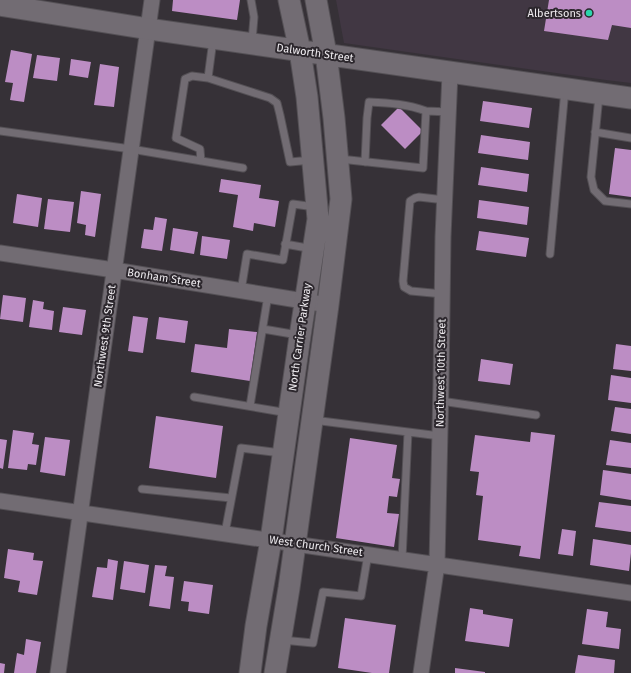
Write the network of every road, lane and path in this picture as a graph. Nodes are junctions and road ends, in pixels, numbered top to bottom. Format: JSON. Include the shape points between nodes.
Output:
{"nodes":[{"id":1,"x":152,"y":0,"type":"edge"},
{"id":2,"x":251,"y":0,"type":"edge"},
{"id":3,"x":289,"y":0,"type":"edge"},
{"id":4,"x":316,"y":0,"type":"edge"},
{"id":5,"x":0,"y":5,"type":"edge"},
{"id":6,"x":29,"y":5,"type":"edge"},
{"id":7,"x":149,"y":28,"type":"junction"},
{"id":8,"x":213,"y":38,"type":"junction"},
{"id":9,"x":252,"y":44,"type":"junction"},
{"id":10,"x":300,"y":51,"type":"junction"},
{"id":11,"x":326,"y":54,"type":"junction"},
{"id":12,"x":450,"y":73,"type":"junction"},
{"id":13,"x":208,"y":78,"type":"junction"},
{"id":14,"x":565,"y":89,"type":"junction"},
{"id":15,"x":599,"y":94,"type":"junction"},
{"id":16,"x":631,"y":98,"type":"edge"},
{"id":17,"x":426,"y":111,"type":"junction"},
{"id":18,"x":449,"y":112,"type":"junction"},
{"id":19,"x":0,"y":131,"type":"edge"},
{"id":20,"x":595,"y":132,"type":"junction"},
{"id":21,"x":631,"y":138,"type":"edge"},
{"id":22,"x":131,"y":150,"type":"junction"},
{"id":23,"x":337,"y":159,"type":"junction"},
{"id":24,"x":313,"y":160,"type":"junction"},
{"id":25,"x":201,"y":161,"type":"junction"},
{"id":26,"x":365,"y":162,"type":"junction"},
{"id":27,"x":243,"y":168,"type":"dead end"},
{"id":28,"x":445,"y":200,"type":"junction"},
{"id":29,"x":631,"y":204,"type":"edge"},
{"id":30,"x":316,"y":207,"type":"junction"},
{"id":31,"x":286,"y":244,"type":"junction"},
{"id":32,"x":313,"y":249,"type":"junction"},
{"id":33,"x":0,"y":253,"type":"edge"},
{"id":34,"x":550,"y":254,"type":"dead end"},
{"id":35,"x":114,"y":270,"type":"junction"},
{"id":36,"x":241,"y":291,"type":"junction"},
{"id":37,"x":443,"y":294,"type":"junction"},
{"id":38,"x":268,"y":295,"type":"junction"},
{"id":39,"x":305,"y":301,"type":"junction"},
{"id":40,"x":328,"y":305,"type":"junction"},
{"id":41,"x":262,"y":329,"type":"junction"},
{"id":42,"x":300,"y":336,"type":"junction"},
{"id":43,"x":194,"y":397,"type":"dead end"},
{"id":44,"x":441,"y":401,"type":"junction"},
{"id":45,"x":250,"y":406,"type":"junction"},
{"id":46,"x":289,"y":414,"type":"junction"},
{"id":47,"x":536,"y":415,"type":"dead end"},
{"id":48,"x":312,"y":420,"type":"junction"},
{"id":49,"x":408,"y":432,"type":"junction"},
{"id":50,"x":440,"y":436,"type":"junction"},
{"id":51,"x":283,"y":453,"type":"junction"},
{"id":52,"x":142,"y":489,"type":"dead end"},
{"id":53,"x":232,"y":498,"type":"junction"},
{"id":54,"x":0,"y":501,"type":"edge"},
{"id":55,"x":80,"y":512,"type":"junction"},
{"id":56,"x":225,"y":533,"type":"junction"},
{"id":57,"x":271,"y":540,"type":"junction"},
{"id":58,"x":295,"y":544,"type":"junction"},
{"id":59,"x":368,"y":554,"type":"junction"},
{"id":60,"x":402,"y":559,"type":"junction"},
{"id":61,"x":437,"y":564,"type":"junction"},
{"id":62,"x":631,"y":593,"type":"edge"},
{"id":63,"x":280,"y":640,"type":"junction"},
{"id":64,"x":58,"y":673,"type":"edge"},
{"id":65,"x":250,"y":673,"type":"edge"},
{"id":66,"x":275,"y":673,"type":"edge"},
{"id":67,"x":421,"y":673,"type":"edge"}],
"edges":[{"from":1,"to":7,"type":"street","name":"Northwest 9th Street"},
{"from":2,"to":9,"type":"lane","via":[[254,18]]},
{"from":3,"to":10,"type":"main road","name":"North Carrier Parkway"},
{"from":4,"to":11,"type":"main road","name":"North Carrier Parkway"},
{"from":5,"to":6,"type":"main road","name":"Dalworth Street"},
{"from":6,"to":7,"type":"main road","name":"Dalworth Street"},
{"from":7,"to":8,"type":"main road","name":"Dalworth Street"},
{"from":7,"to":22,"type":"street","name":"Northwest 9th Street"},
{"from":8,"to":9,"type":"main road","name":"Dalworth Street"},
{"from":8,"to":13,"type":"lane"},
{"from":9,"to":10,"type":"main road","name":"Dalworth Street"},
{"from":10,"to":11,"type":"main road","name":"Dalworth Street"},
{"from":10,"to":24,"type":"main road","name":"North Carrier Parkway"},
{"from":11,"to":12,"type":"main road","name":"Dalworth Street"},
{"from":11,"to":23,"type":"main road","name":"North Carrier Parkway"},
{"from":12,"to":14,"type":"main road","name":"Dalworth Street"},
{"from":12,"to":18,"type":"street","name":"Northwest 10th Street"},
{"from":13,"to":24,"type":"lane","via":[[270,98],[277,103],[290,162]]},
{"from":13,"to":25,"type":"lane","via":[[192,76],[184,79],[176,138],[200,149]]},
{"from":14,"to":15,"type":"main road","name":"Dalworth Street"},
{"from":14,"to":34,"type":"lane"},
{"from":15,"to":16,"type":"main road","name":"Dalworth Street"},
{"from":15,"to":20,"type":"lane"},
{"from":17,"to":18,"type":"lane"},
{"from":17,"to":26,"type":"lane","via":[[423,168]]},
{"from":17,"to":26,"type":"lane","via":[[415,106],[369,102]]},
{"from":18,"to":28,"type":"street","name":"Northwest 10th Street"},
{"from":19,"to":22,"type":"lane"},
{"from":20,"to":21,"type":"lane"},
{"from":20,"to":29,"type":"lane","via":[[591,177],[594,190],[606,200]]},
{"from":22,"to":25,"type":"lane"},
{"from":22,"to":35,"type":"street","name":"Northwest 9th Street"},
{"from":23,"to":26,"type":"lane"},
{"from":23,"to":40,"type":"main road","name":"North Carrier Parkway","via":[[341,198]]},
{"from":24,"to":30,"type":"main road","name":"North Carrier Parkway"},
{"from":25,"to":27,"type":"lane"},
{"from":28,"to":37,"type":"street","name":"Northwest 10th Street"},
{"from":28,"to":37,"type":"lane","via":[[419,197],[410,201],[402,281],[411,291]]},
{"from":30,"to":31,"type":"lane","via":[[292,204]]},
{"from":30,"to":32,"type":"main road","name":"North Carrier Parkway","via":[[318,219]]},
{"from":31,"to":32,"type":"lane"},
{"from":31,"to":36,"type":"lane","via":[[283,260],[247,254]]},
{"from":32,"to":39,"type":"main road","name":"North Carrier Parkway"},
{"from":33,"to":35,"type":"street","name":"Bonham Street"},
{"from":35,"to":36,"type":"street","name":"Bonham Street"},
{"from":35,"to":55,"type":"street","name":"Northwest 9th Street"},
{"from":36,"to":38,"type":"street","name":"Bonham Street"},
{"from":37,"to":44,"type":"street","name":"Northwest 10th Street"},
{"from":38,"to":39,"type":"street","name":"Bonham Street"},
{"from":38,"to":41,"type":"lane"},
{"from":39,"to":40,"type":"street","name":"Bonham Street"},
{"from":39,"to":42,"type":"main road","name":"North Carrier Parkway"},
{"from":40,"to":48,"type":"main road","name":"North Carrier Parkway"},
{"from":41,"to":42,"type":"lane"},
{"from":41,"to":45,"type":"lane"},
{"from":42,"to":46,"type":"main road","name":"North Carrier Parkway"},
{"from":43,"to":45,"type":"lane"},
{"from":44,"to":47,"type":"lane"},
{"from":44,"to":50,"type":"street","name":"Northwest 10th Street"},
{"from":45,"to":46,"type":"lane"},
{"from":46,"to":51,"type":"main road","name":"North Carrier Parkway"},
{"from":48,"to":49,"type":"lane"},
{"from":48,"to":58,"type":"main road","name":"North Carrier Parkway"},
{"from":49,"to":50,"type":"lane"},
{"from":49,"to":60,"type":"lane"},
{"from":50,"to":61,"type":"street","name":"Northwest 10th Street"},
{"from":51,"to":53,"type":"lane","via":[[241,448]]},
{"from":51,"to":57,"type":"main road","name":"North Carrier Parkway"},
{"from":52,"to":53,"type":"lane"},
{"from":53,"to":56,"type":"lane"},
{"from":54,"to":55,"type":"street","name":"West Church Street"},
{"from":55,"to":56,"type":"street","name":"West Church Street"},
{"from":55,"to":64,"type":"street","name":"Northwest 9th Street"},
{"from":56,"to":57,"type":"street","name":"West Church Street"},
{"from":57,"to":58,"type":"street","name":"West Church Street"},
{"from":57,"to":65,"type":"main road","name":"North Carrier Parkway"},
{"from":58,"to":59,"type":"street","name":"West Church Street"},
{"from":58,"to":63,"type":"main road","name":"North Carrier Parkway"},
{"from":59,"to":60,"type":"street","name":"West Church Street"},
{"from":59,"to":63,"type":"lane","via":[[361,596],[323,592],[313,644]]},
{"from":60,"to":61,"type":"street","name":"West Church Street"},
{"from":61,"to":62,"type":"street","name":"West Church Street"},
{"from":61,"to":67,"type":"street","name":"Northwest 10th Street"},
{"from":63,"to":66,"type":"main road","name":"North Carrier Parkway"}]}
